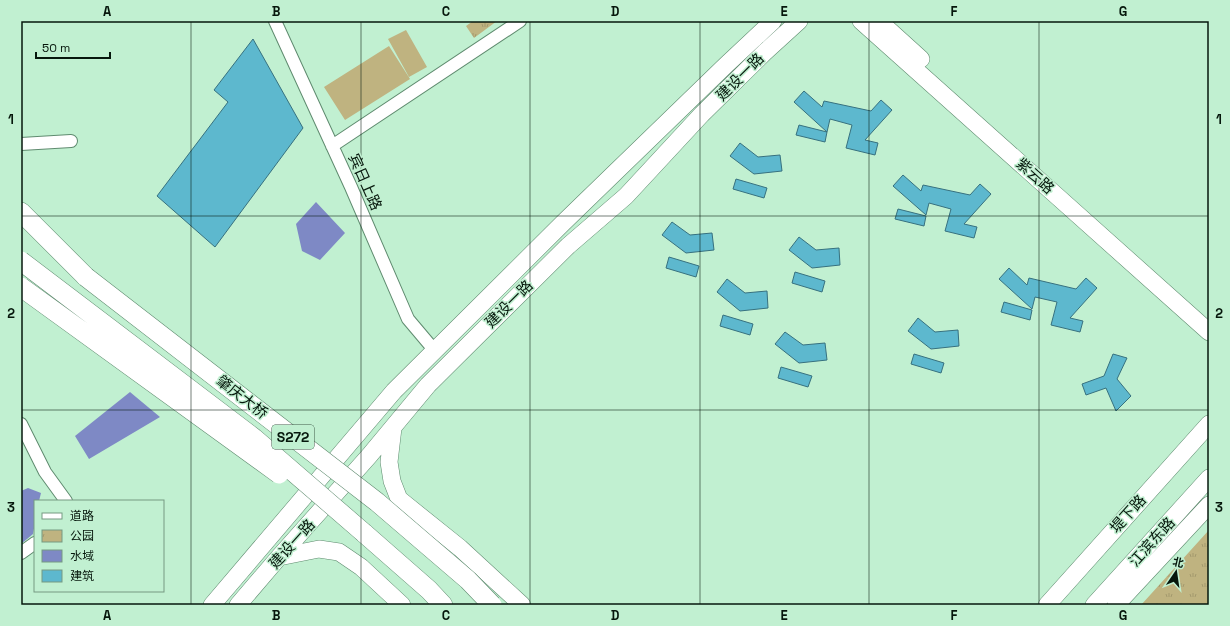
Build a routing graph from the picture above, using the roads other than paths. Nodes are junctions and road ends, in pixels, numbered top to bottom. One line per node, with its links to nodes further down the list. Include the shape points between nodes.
1 (275, 21): 9 (street, 宾日上路)
2 (520, 21): 9 (street)
3 (773, 21): 17 (main road, 建设一路, via 569,216)
4 (799, 21): 20 (main road, 建设一路, via 702,114 626,196 568,246 428,385)
5 (861, 21): 16 (main road, 紫云路)
6 (879, 21): 15 (main road, 紫云路)
7 (71, 141): 8 (street)
8 (21, 144)
9 (332, 146): 17 (street, 宾日上路, via 408,319)
10 (21, 212): 13 (main road)
11 (21, 228): 13 (main road, 肇庆大桥 / S272)
12 (21, 261): 25 (main road, 肇庆大桥 / S272, bridge, via 254,438)
13 (86, 277): 33 (main road, 肇庆大桥 / S272, bridge, via 377,502 468,580)
14 (21, 287): 25 (main road, bridge, via 243,449)
15 (1209, 319)
16 (1209, 332)
17 (435, 351): 29 (main road, 建设一路, via 394,391)
18 (21, 424): 23 (street, via 44,472)
19 (1209, 424): 35 (main road, 堤下路)
20 (393, 428): 28 (main road, 建设一路); 34 (main road, via 390,462 392,481 399,499 460,548)
21 (1209, 440): 36 (main road, 堤下路)
22 (1209, 478): 37 (main road, 江滨东路)
23 (65, 500)
24 (1209, 504): 38 (main road, 江滨东路)
25 (364, 533): 32 (main road, 肇庆大桥 / S272)
26 (34, 544): 27 (street)
27 (21, 553)
28 (279, 557): 30 (main road, 建设一路); 31 (main road, via 319,549 339,552 361,567)
29 (212, 605)
30 (238, 605)
31 (402, 605)
32 (443, 605)
33 (492, 605)
34 (522, 605)
35 (1047, 605)
36 (1061, 605)
37 (1094, 605)
38 (1116, 605)

